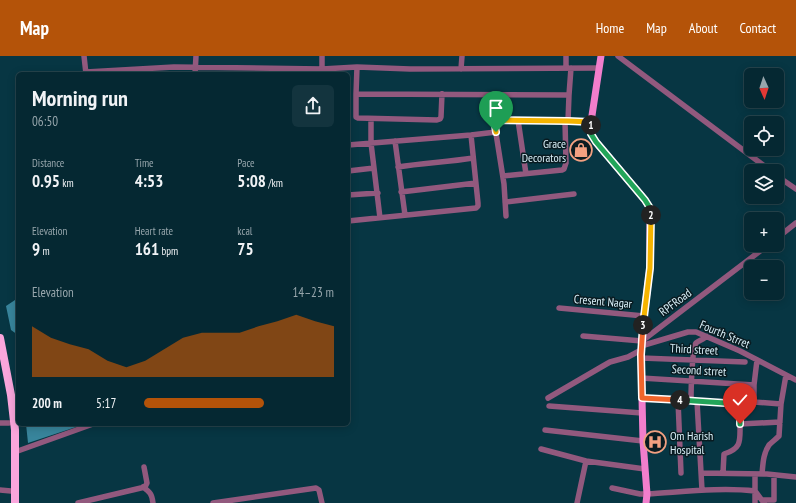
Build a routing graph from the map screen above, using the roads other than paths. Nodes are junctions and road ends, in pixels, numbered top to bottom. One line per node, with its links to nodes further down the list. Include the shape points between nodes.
1 (84, 56): 15 (street)
2 (196, 56): 8 (street)
3 (322, 56): 14 (street)
4 (462, 56): 12 (street)
5 (566, 56): 10 (street)
6 (601, 56): 11 (main road)
7 (618, 56): 33 (street)
8 (195, 67): 13 (street); 16 (street); 17 (street)
9 (357, 67): 12 (street); 14 (street); 18 (street)
10 (569, 68): 11 (street); 12 (street); 21 (street)
11 (598, 68): 26 (main road)
12 (461, 69)
13 (290, 71): 14 (street)
14 (322, 71)
15 (86, 72)
16 (101, 72)
17 (195, 72)
18 (356, 94): 19 (street); 22 (street, via 356,117)
19 (442, 94): 20 (street); 22 (street, via 439,120)
20 (494, 94): 21 (street); 23 (street)
21 (569, 95): 25 (street)
22 (371, 119): 30 (street)
23 (494, 120): 24 (street); 27 (street)
24 (518, 120): 25 (street); 37 (street)
25 (566, 121): 26 (street); 37 (street, via 564,169)
26 (591, 122): 55 (main road, via 591,134 596,142 650,208 650,268)
27 (496, 132): 28 (street); 38 (street)
28 (471, 135): 29 (street); 32 (street)
29 (395, 141): 30 (street); 34 (street)
30 (371, 143): 31 (street); 35 (street)
31 (350, 145)
32 (474, 158): 34 (street); 40 (street)
33 (762, 164)
34 (398, 167): 42 (street)
35 (374, 168): 36 (street); 43 (street)
36 (350, 171)
37 (526, 174): 38 (street)
38 (503, 176): 46 (street)
39 (784, 181): 41 (street)
40 (476, 183): 42 (street); 47 (street, via 476,208)
41 (796, 189)
42 (401, 192): 47 (street)
43 (378, 193): 45 (street); 49 (street)
44 (574, 194): 46 (street)
45 (350, 195)
46 (505, 202): 48 (street)
47 (405, 215): 49 (street)
48 (506, 216)
49 (380, 218): 50 (street)
50 (350, 221)
51 (796, 223): 52 (street)
52 (784, 232)
53 (759, 252): 59 (street, RPFRoad)
54 (559, 308): 55 (street, Cresent Nagar)
55 (644, 316): 59 (main road)
56 (583, 336): 59 (street)
57 (706, 336): 59 (street, Fourth Strret, via 688,332); 62 (street, via 696,343); 63 (street, Fourth Strret)
58 (0, 338): 60 (highway)
59 (641, 345): 61 (main road); 71 (street, via 628,357 602,366)
60 (1, 348): 87 (highway, via 11,395 15,430)
61 (641, 358): 62 (street, Third street); 67 (main road)
62 (693, 360): 64 (street, Third street); 69 (street)
63 (757, 360): 66 (street, Fourth Strret); 70 (street)
64 (745, 362)
65 (0, 365): 82 (highway, via 6,396)
66 (786, 375): 68 (street, Fourth Strret); 78 (street)
67 (642, 378): 69 (street, Second strret); 72 (main road)
68 (796, 380)
69 (692, 381): 70 (street, Second strret); 74 (street)
70 (754, 385): 77 (street)
71 (548, 398)
72 (642, 398): 73 (street); 80 (main road)
73 (678, 400): 74 (street); 92 (street)
74 (691, 401): 75 (street)
75 (698, 401): 76 (street); 93 (street)
76 (740, 402): 77 (street); 83 (street)
77 (754, 402): 78 (street)
78 (781, 404): 81 (street)
79 (549, 406): 80 (street)
80 (642, 413): 86 (main road)
81 (780, 422): 83 (street); 96 (street, via 779,436 770,444 765,454)
82 (4, 423): 87 (highway)
83 (740, 424): 94 (street, via 738,445 734,450 724,454)
84 (87, 426): 87 (street)
85 (545, 430): 86 (street)
86 (643, 441): 91 (main road)
87 (13, 449): 103 (highway)
88 (541, 449): 89 (street)
89 (586, 461): 91 (street); 113 (street)
90 (144, 467): 99 (street, via 147,483)
91 (645, 469): 105 (main road)
92 (681, 473)
93 (701, 473): 94 (street); 102 (street)
94 (723, 473): 95 (street)
95 (755, 474): 96 (street); 104 (street)
96 (762, 474): 97 (street)
97 (774, 475): 98 (street); 106 (street, via 774,500)
98 (796, 477)
99 (143, 487): 109 (street); 110 (street, via 151,495)
100 (612, 488): 105 (street)
101 (0, 490): 103 (street)
102 (702, 490): 104 (street); 105 (street)
103 (13, 491): 107 (highway); 108 (highway)
104 (755, 491): 106 (street); 115 (street)
105 (647, 494): 114 (main road)
106 (763, 501)
107 (10, 503)
108 (15, 503)
109 (78, 503)
110 (153, 503)
111 (213, 503): 112 (street, via 316,488 319,490)
112 (322, 503)
113 (577, 503)
114 (646, 503)
115 (755, 503)

